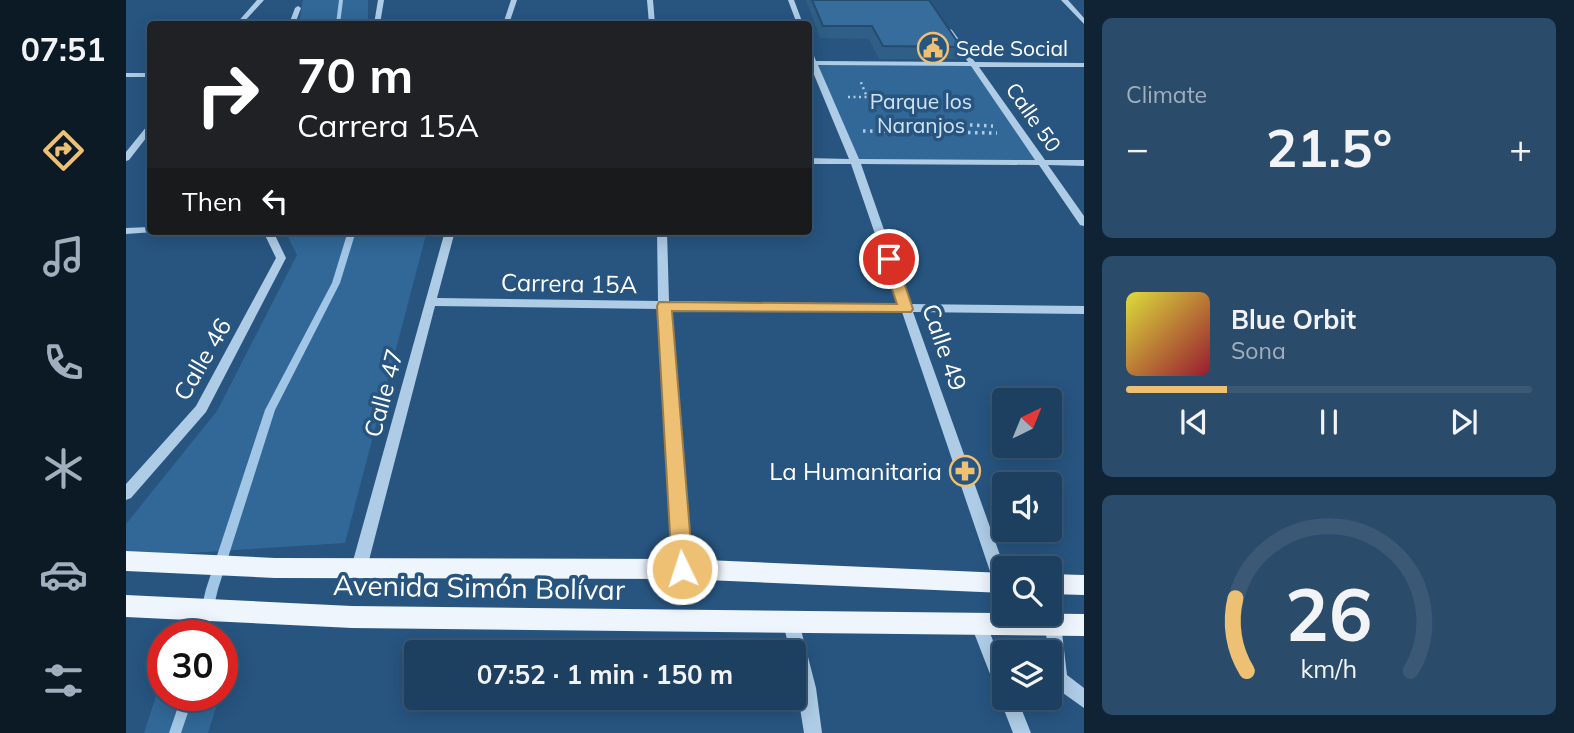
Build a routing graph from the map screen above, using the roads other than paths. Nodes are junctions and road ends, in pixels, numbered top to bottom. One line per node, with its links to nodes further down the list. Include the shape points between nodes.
1 (261, 0): 8 (street)
2 (381, 0): 10 (street)
3 (514, 0): 11 (street)
4 (650, 0): 12 (street)
5 (791, 0): 13 (street)
6 (1064, 0): 14 (street)
7 (298, 8): 9 (street)
8 (242, 21)
9 (293, 21)
10 (378, 21)
11 (507, 21)
12 (652, 21)
13 (799, 21)
14 (1084, 22)
15 (946, 25): 18 (street, Calle 50)
16 (812, 63): 18 (street)
17 (812, 65): 25 (street, Calle 49)
18 (974, 65): 19 (street); 26 (street, Calle 50)
19 (1084, 65)
20 (126, 75): 21 (street)
21 (147, 75)
22 (147, 132): 23 (street)
23 (126, 158)
24 (812, 160): 25 (street)
25 (855, 161): 26 (street); 36 (street, Calle 49)
26 (1042, 163): 27 (street); 28 (street, Calle 50)
27 (1084, 163)
28 (1084, 223)
29 (147, 230): 30 (street)
30 (126, 231)
31 (270, 235): 38 (street, Calle 46, via 281,258 201,409)
32 (449, 235): 34 (street, Calle 47)
33 (662, 235): 35 (street)
34 (432, 302): 35 (street, Carrera 15A); 41 (street, Calle 47)
35 (664, 306): 36 (street, Carrera 15A); 42 (street)
36 (906, 309): 37 (street, Carrera 15A); 39 (street, Calle 49)
37 (1084, 310)
38 (126, 494)
39 (993, 556)
40 (126, 561): 41 (main road, Avenida Simón Bolívar)
41 (359, 568): 42 (main road, Avenida Simón Bolívar)
42 (682, 569): 43 (main road, Avenida Simón Bolívar)
43 (992, 583)
44 (1062, 584): 45 (main road)
45 (1084, 585)
46 (135, 606): 47 (main road, Avenida Simón Bolívar, via 352,617)
47 (791, 622): 49 (main road, Avenida Simón Bolívar); 56 (street)
48 (1062, 624): 51 (main road, Avenida Simón Bolívar)
49 (979, 625): 50 (main road, Avenida Simón Bolívar); 53 (street)
50 (992, 625)
51 (1084, 625)
52 (1053, 626): 54 (street, via 1059,680)
53 (992, 658)
54 (1084, 699)
55 (1013, 710): 57 (street)
56 (813, 733)
57 (1022, 733)

